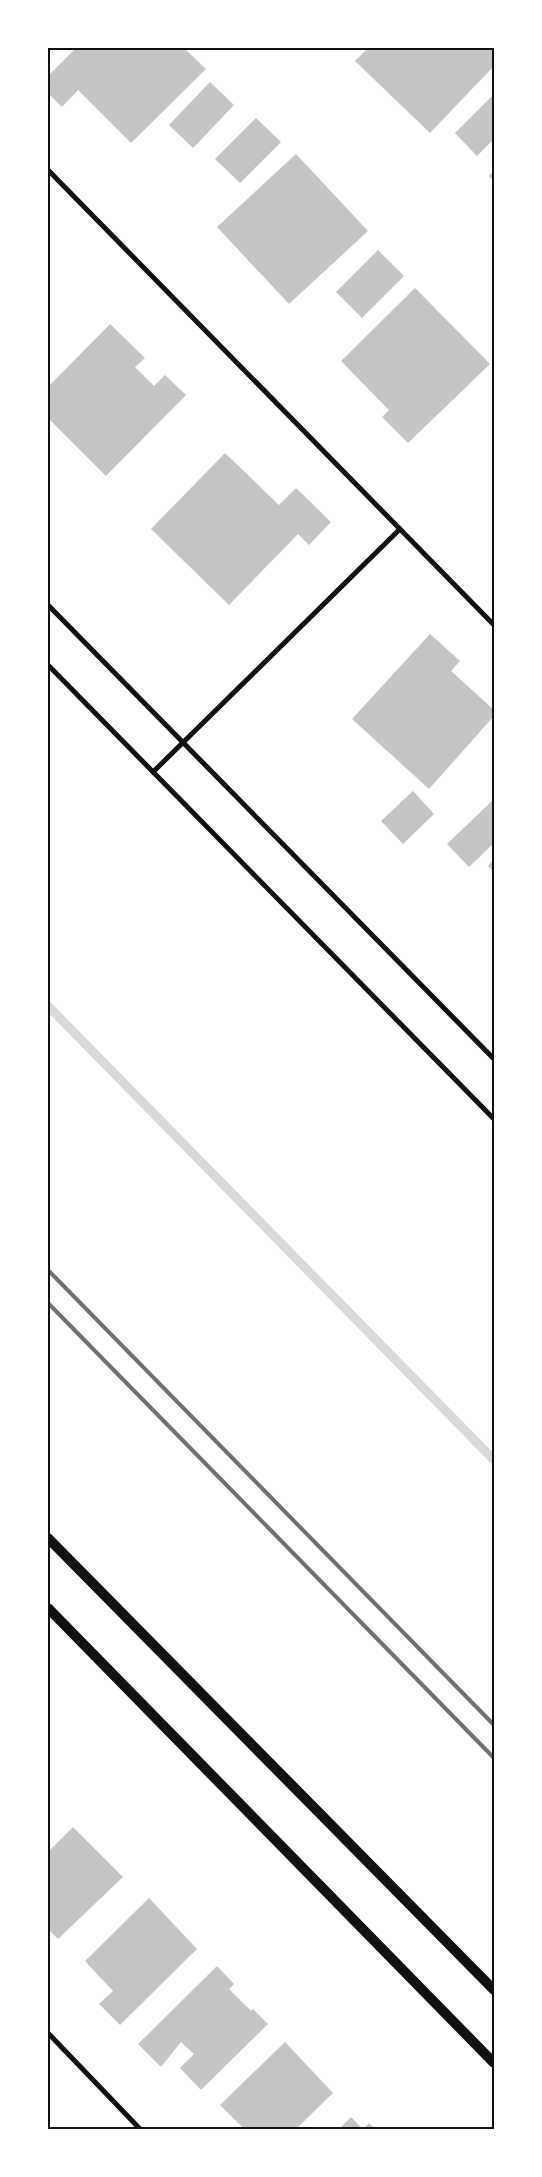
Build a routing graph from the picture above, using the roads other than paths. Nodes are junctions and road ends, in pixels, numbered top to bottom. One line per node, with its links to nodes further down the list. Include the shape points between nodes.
1 (48, 170): 2 (street)
2 (400, 530): 4 (street); 6 (street)
3 (48, 605): 6 (street)
4 (494, 625)
5 (48, 665): 7 (street)
6 (183, 743): 7 (street); 8 (street)
7 (153, 772): 9 (street)
8 (494, 1059)
9 (494, 1119)
10 (48, 1538): 12 (main road)
11 (48, 1608): 14 (main road)
12 (494, 1990)
13 (48, 2033): 15 (street)
14 (494, 2063)
15 (141, 2130)

